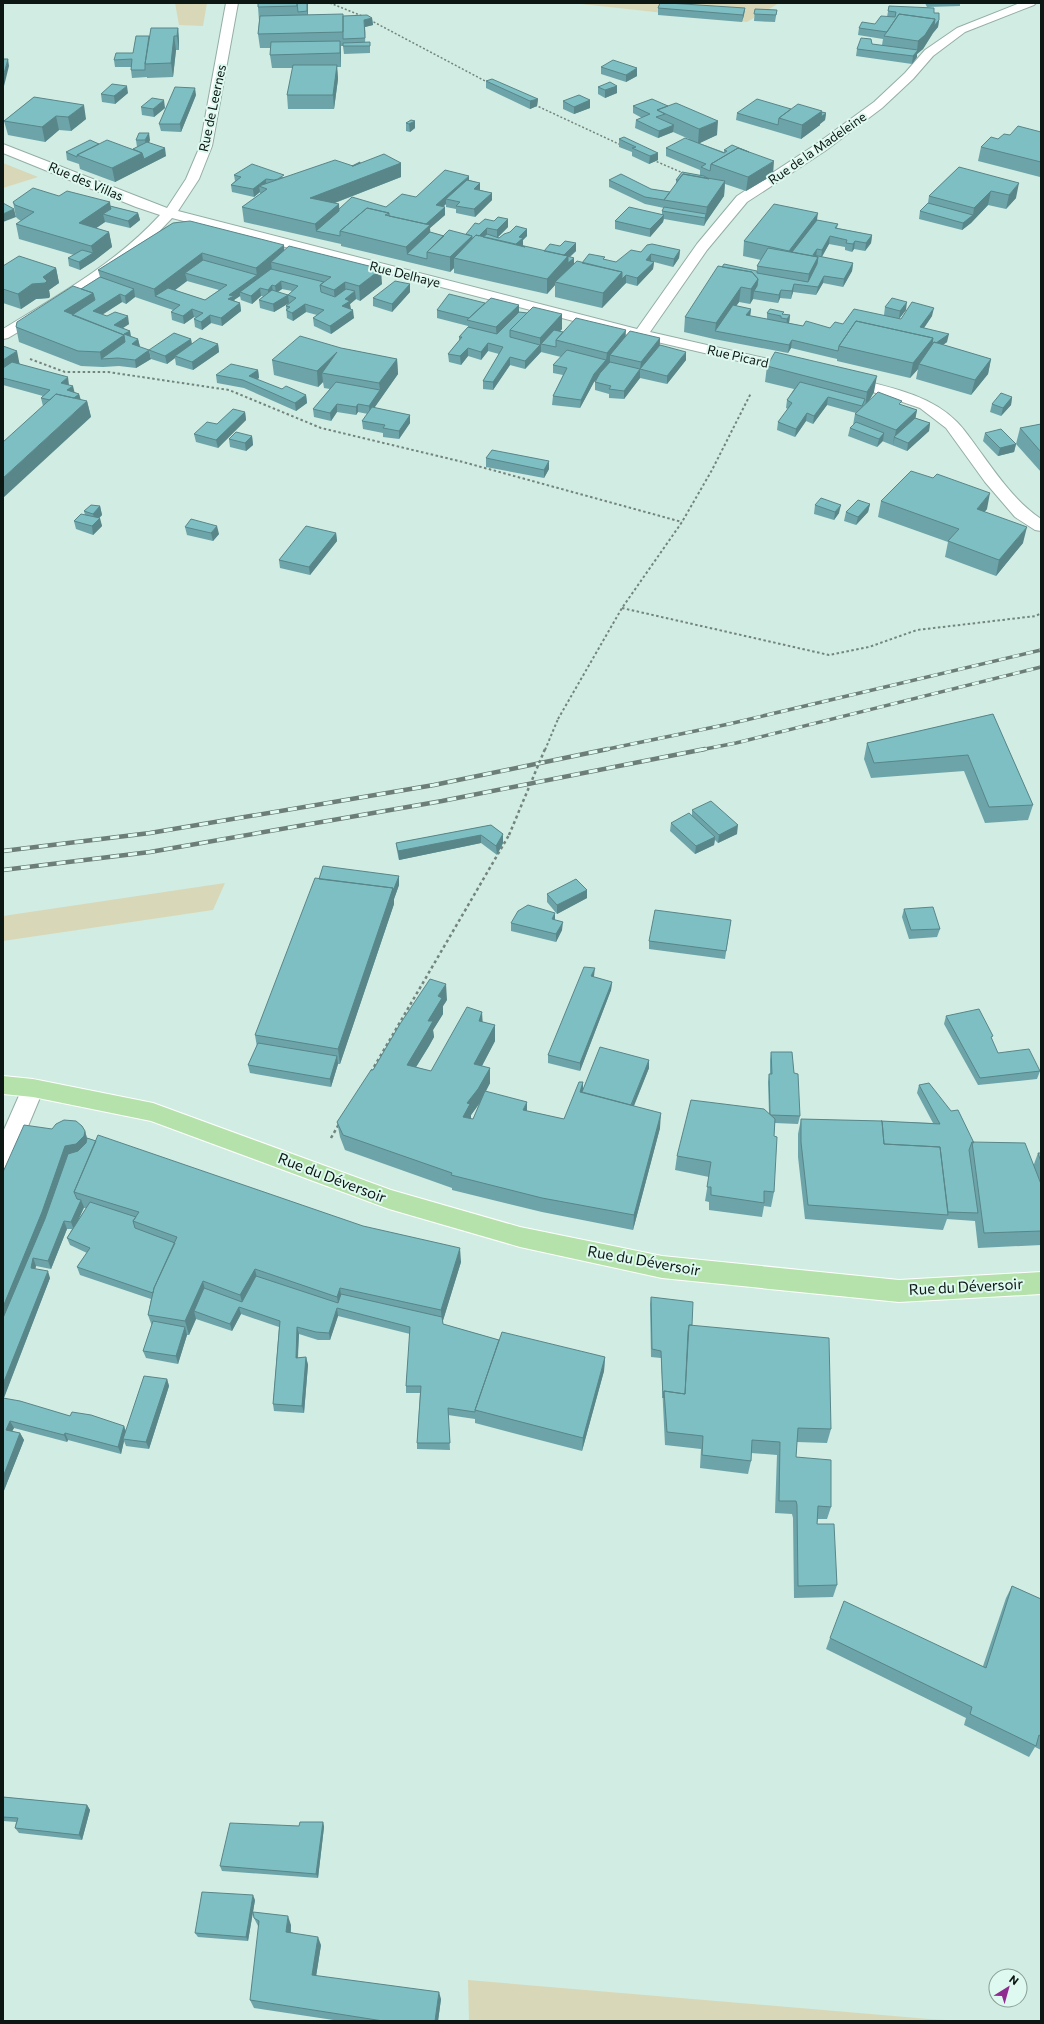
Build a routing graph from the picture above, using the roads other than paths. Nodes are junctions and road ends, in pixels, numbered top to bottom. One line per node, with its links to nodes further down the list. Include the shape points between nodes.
1 (232, 3): 4 (street, Rue de Leernes, via 206,146 191,182)
2 (1030, 3): 5 (street, Rue de la Madeleine, via 961,30 929,53 878,105 820,148 742,198 702,247)
3 (3, 148): 4 (street, Rue des Villas, via 141,204)
4 (170, 213): 5 (street, Rue Delhaye); 6 (street, Rue de Leernes, via 106,271)
5 (641, 334): 7 (street, Rue Picard)
6 (3, 335)
7 (812, 373)
8 (827, 377): 9 (street, via 881,390 926,405 952,425 991,479 1021,513)
9 (1041, 526)
10 (3, 1085): 11 (main road, Rue du Déversoir)
11 (33, 1088): 12 (street); 13 (main road, Rue du Déversoir, via 153,1112 389,1199 520,1237 662,1266 898,1291)
12 (3, 1160)
13 (1041, 1283)

